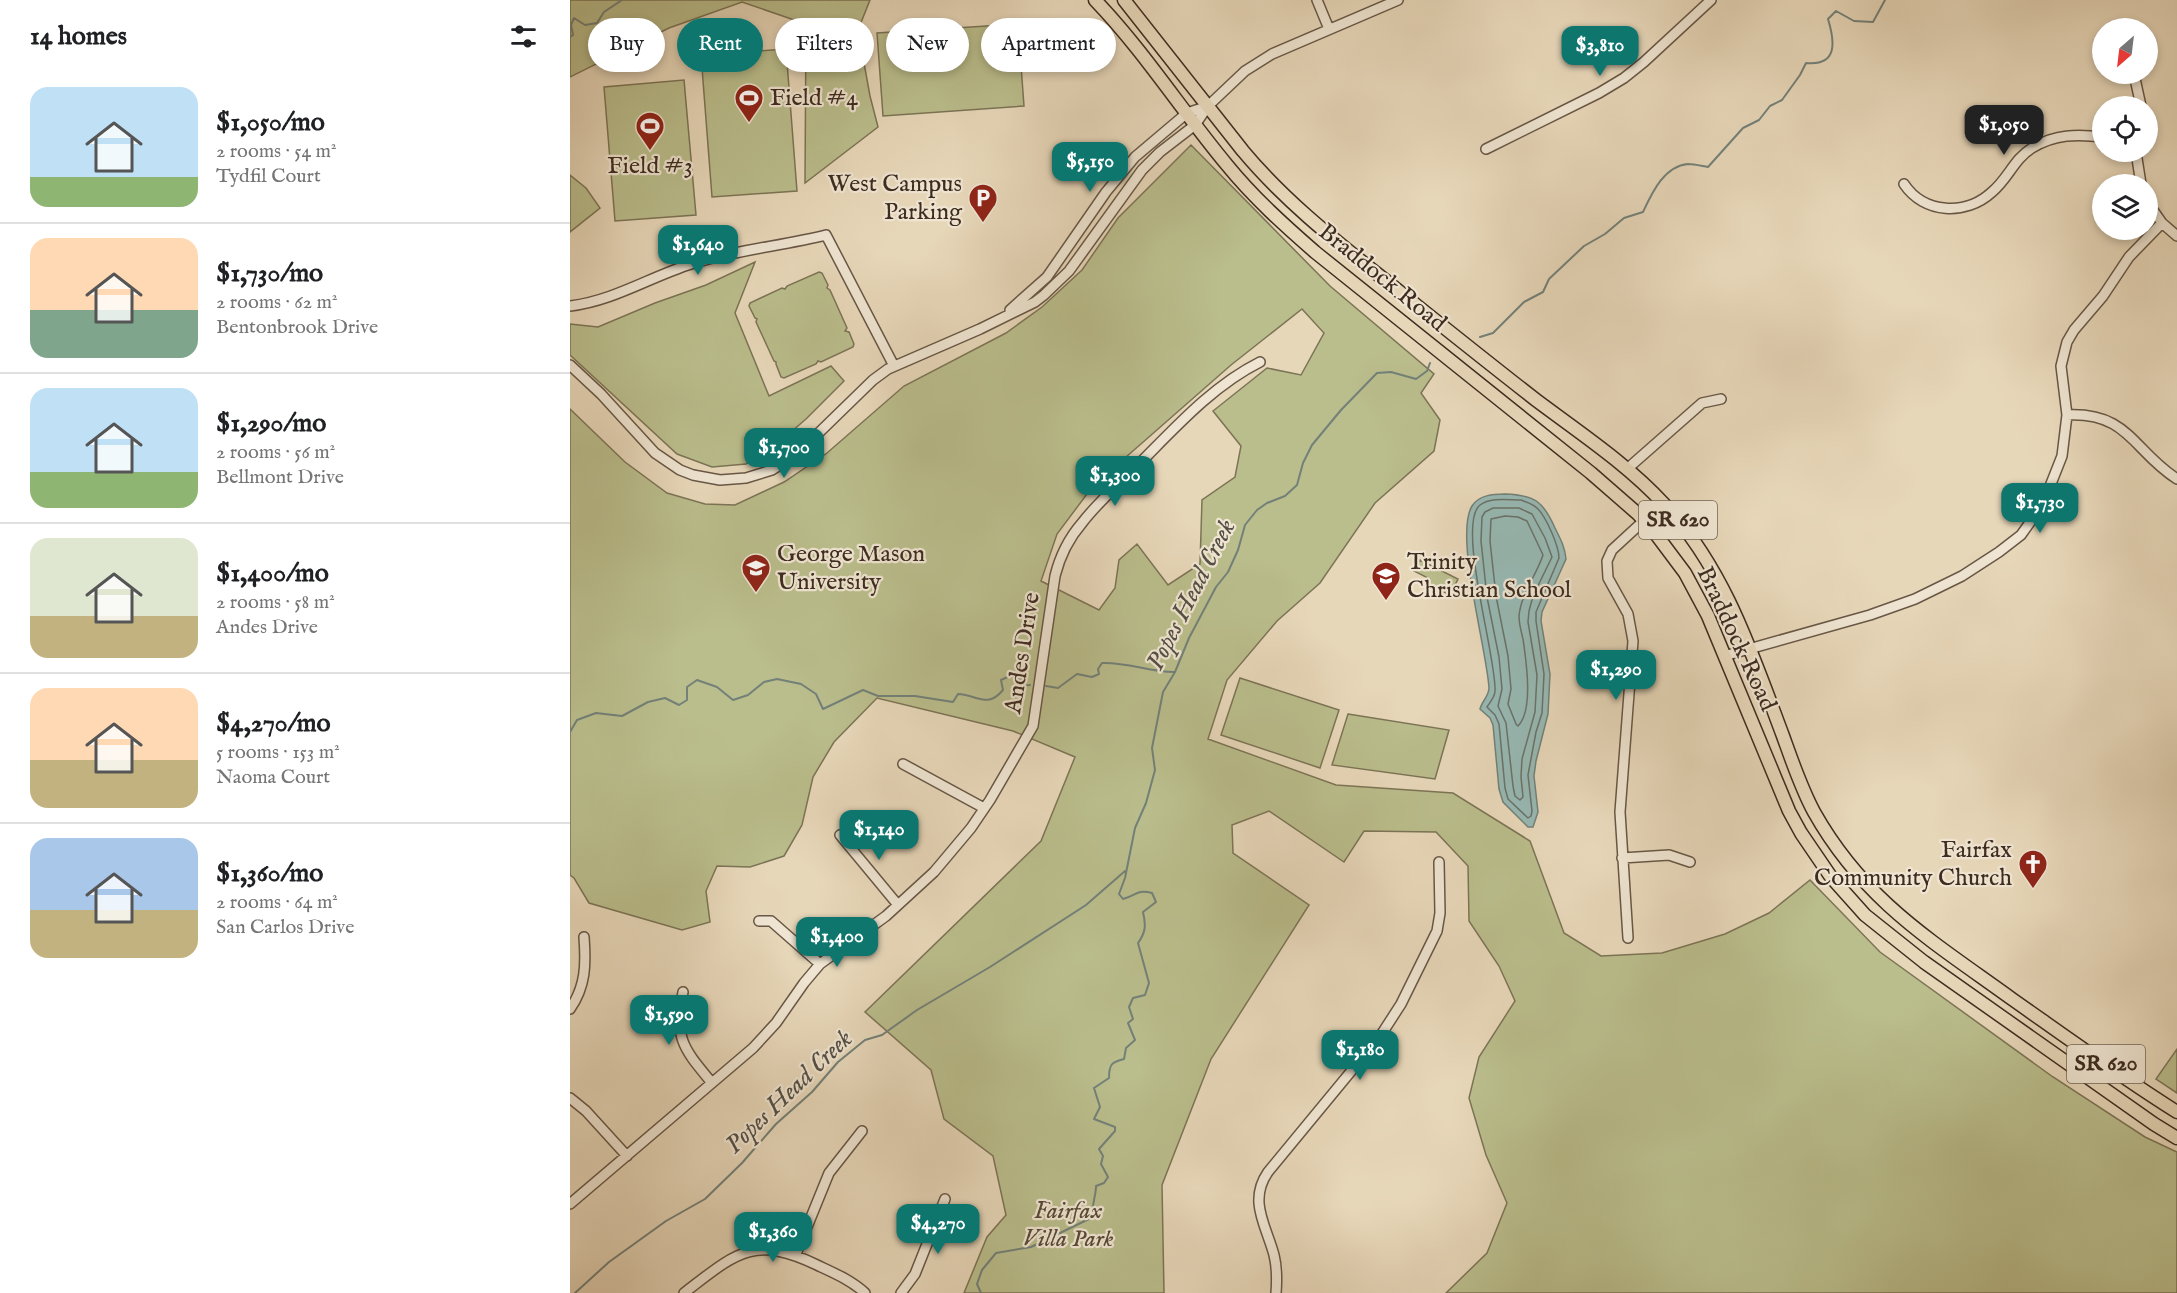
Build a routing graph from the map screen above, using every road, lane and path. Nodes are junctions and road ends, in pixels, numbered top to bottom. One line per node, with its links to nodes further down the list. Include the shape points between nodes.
1 (1095, 0): 8 (main road, Braddock Road / SR 620)
2 (1124, 0): 7 (main road, Braddock Road / SR 620)
3 (1317, 0): 6 (street)
4 (1398, 0): 6 (street)
5 (1711, 0): 11 (street, via 1624,78)
6 (1329, 29): 7 (street, via 1257,62)
7 (1208, 106): 8 (street); 9 (street); 23 (main road, Braddock Road / SR 620, via 1259,170 1304,215)
8 (1187, 113): 9 (main road, Braddock Road / SR 620); 17 (street, via 1135,157 1047,277)
9 (1195, 125): 17 (street, via 1142,170 1057,283 1035,302); 26 (main road, Braddock Road / SR 620, via 1253,195 1294,234 1574,459)
10 (2092, 136): 12 (street, via 2074,134 2046,140 2022,156 1993,192 1965,207 1933,207 1914,198)
11 (1486, 149)
12 (1904, 184)
13 (2158, 217): 14 (street)
14 (2162, 223): 15 (street); 22 (street, via 2129,257 2067,342 2060,375)
15 (2177, 236)
16 (570, 306): 20 (street, via 614,295 694,263 826,235)
17 (999, 319): 20 (street)
18 (1260, 362): 30 (street, Andes Drive, via 1217,391 1093,510 1072,537 1055,576 1033,726)
19 (570, 365): 20 (street, via 655,453 680,470 720,480 759,475 784,464 873,380)
20 (894, 366)
21 (1720, 399): 23 (street, via 1702,403)
22 (2067, 415): 24 (street, via 2091,415 2112,422 2130,435 2155,464); 27 (street, via 2062,456 2043,504 2029,526 2005,547 1962,576 1915,599)
23 (1627, 470): 25 (main road, Braddock Road / SR 620)
24 (2177, 479)
25 (1663, 503): 26 (street); 27 (main road, Braddock Road / SR 620, via 1688,531 1712,568)
26 (1643, 520): 28 (main road, Braddock Road / SR 620, via 1685,573); 32 (street, via 1612,550 1606,568 1628,614 1633,641 1620,812)
27 (1750, 649): 28 (street); 44 (main road, Braddock Road / SR 620, via 1811,805 1859,878 1919,932)
28 (1724, 656): 46 (main road, Braddock Road / SR 620, via 1789,811 1815,856 1846,896 1916,957)
29 (903, 764): 30 (street)
30 (984, 808): 35 (street, Andes Drive, via 934,872)
31 (840, 835): 35 (street)
32 (1622, 858): 33 (street, via 1669,855); 38 (street)
33 (1690, 861)
34 (1439, 862): 54 (street, via 1437,932 1401,1005 1260,1187 1258,1206 1276,1262)
35 (898, 905): 39 (street, Andes Drive)
36 (759, 921): 39 (street, via 771,921)
37 (584, 937): 41 (street, via 586,971)
38 (1628, 938)
39 (820, 964): 42 (street, Andes Drive, via 767,1034)
40 (683, 992): 42 (street, via 681,1037 689,1055)
41 (570, 1009)
42 (712, 1083): 47 (street, Andes Drive)
43 (570, 1098): 47 (street)
44 (2177, 1112)
45 (862, 1131): 50 (street, via 829,1173)
46 (2177, 1138)
47 (627, 1156): 49 (street, Andes Drive)
48 (945, 1199): 53 (street, via 915,1274)
49 (570, 1204)
50 (796, 1254): 51 (street, via 775,1249 742,1254 721,1264); 52 (street, via 844,1277)
51 (684, 1293)
52 (865, 1293)
53 (902, 1293)
54 (1276, 1293)

